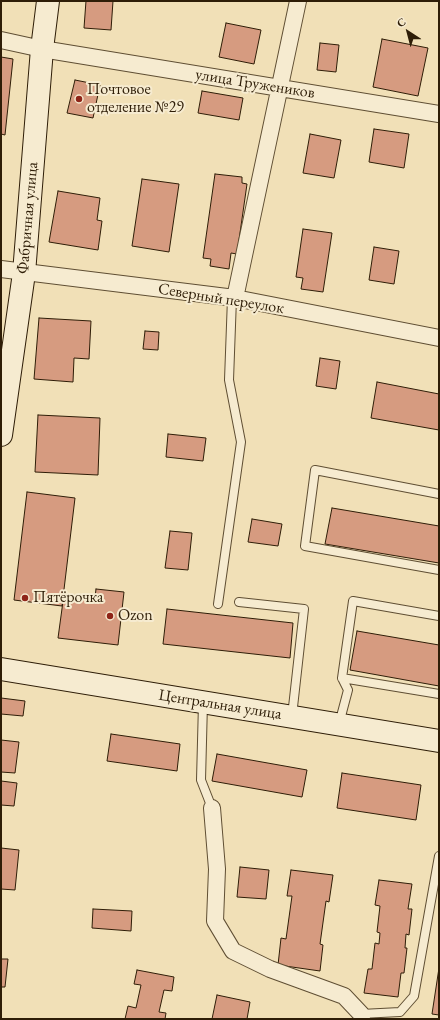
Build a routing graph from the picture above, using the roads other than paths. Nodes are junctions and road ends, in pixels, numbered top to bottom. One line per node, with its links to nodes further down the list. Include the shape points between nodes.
1 (48, 1): 4 (street, Фабричная улица)
2 (298, 1): 5 (street)
3 (1, 40): 4 (street, улица Тружеников)
4 (42, 49): 5 (street, улица Тружеников); 8 (street, Фабричная улица)
5 (280, 88): 6 (street, улица Тружеников); 9 (street)
6 (439, 114)
7 (1, 270): 8 (street, Северный переулок)
8 (24, 273): 9 (street, Северный переулок); 11 (street, Фабричная улица)
9 (234, 298): 10 (street, Северный переулок); 15 (lane, via 229,380 241,442)
10 (439, 338)
11 (1, 434)
12 (439, 494): 13 (lane, via 314,470 305,546)
13 (439, 570)
14 (239, 602): 21 (lane, via 304,609)
15 (218, 604)
16 (439, 616): 18 (lane, via 353,601)
17 (1, 669): 20 (street, Центральная улица)
18 (342, 678): 19 (lane); 22 (lane, via 348,690)
19 (439, 694)
20 (203, 702): 21 (street, Центральная улица); 24 (lane, via 201,780)
21 (292, 717): 22 (street, Центральная улица)
22 (339, 724): 23 (street, Центральная улица)
23 (439, 741)
24 (212, 808): 26 (street, via 217,869 215,921 233,951 270,969 344,996)
25 (439, 856): 26 (lane, via 414,996 400,1012)
26 (362, 1016)

